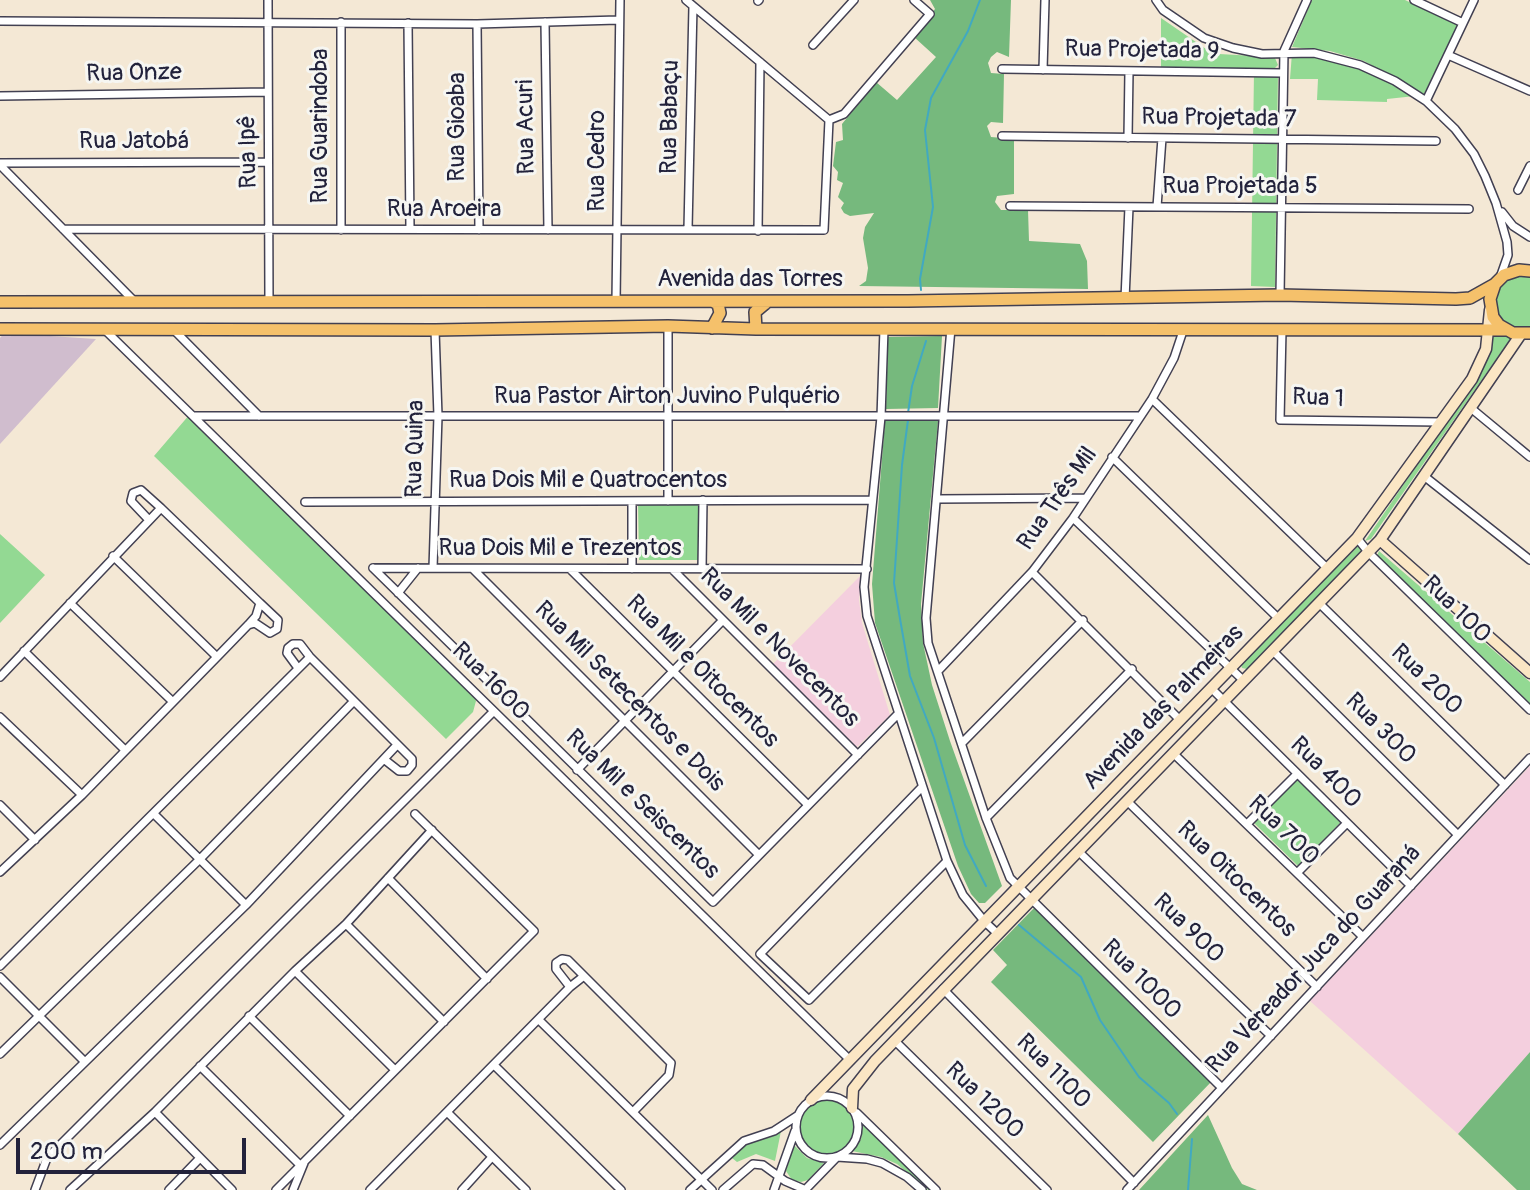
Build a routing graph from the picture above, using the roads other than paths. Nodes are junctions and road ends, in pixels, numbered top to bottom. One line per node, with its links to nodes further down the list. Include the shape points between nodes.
1 (268, 0): 14 (street, Rua Ipê)
2 (620, 0): 12 (street, Rua Cedro)
3 (686, 0): 11 (street)
4 (854, 0): 20 (street)
5 (914, 0): 32 (street, via 930,14 844,114)
6 (1045, 0): 25 (street)
7 (1156, 0): 21 (street, via 1204,38 1262,54)
8 (1414, 0): 18 (street)
9 (1474, 0): 18 (street)
10 (1303, 1): 21 (street)
11 (693, 6): 23 (street); 50 (street, Rua Babaçu)
12 (618, 20): 16 (street); 54 (street, Rua Cedro)
13 (0, 21): 14 (street)
14 (268, 22): 15 (street); 29 (street, Rua Ipê)
15 (341, 22): 17 (street); 51 (street, Rua Guarindoba)
16 (545, 22): 19 (street); 53 (street, Rua Acuri)
17 (408, 23): 19 (street); 49 (street)
18 (1463, 23): 22 (street)
19 (477, 24): 52 (street, Rua Gioaba)
20 (813, 45)
21 (1284, 51): 27 (street); 31 (street, via 1360,65)
22 (1448, 55): 28 (street); 31 (street)
23 (760, 62): 32 (street); 56 (street)
24 (1002, 69): 25 (street, Rua Projetada 9)
25 (1043, 70): 26 (street, Rua Projetada 9)
26 (1129, 71): 27 (street, Rua Projetada 9); 34 (street)
27 (1282, 73): 36 (street)
28 (1530, 91)
29 (268, 92): 30 (street, Rua Onze); 38 (street, Rua Ipê)
30 (0, 96)
31 (1426, 101): 42 (street, via 1474,154)
32 (829, 120): 56 (street, Rua Aroeira, via 824,230)
33 (1002, 136): 34 (street, Rua Projetada 7)
34 (1128, 138): 35 (street, Rua Projetada 7)
35 (1162, 138): 36 (street, Rua Projetada 7); 45 (street)
36 (1282, 140): 37 (street, Rua Projetada 7); 46 (street)
37 (1436, 141)
38 (268, 162): 39 (street, Rua Jatobá); 55 (street, Rua Ipê)
39 (0, 164): 48 (street)
40 (1530, 166): 41 (street)
41 (1518, 190)
42 (1496, 203): 57 (street, via 1513,226); 61 (street, via 1508,255)
43 (1010, 206): 44 (street, Rua Projetada 5)
44 (1129, 207): 45 (street, Rua Projetada 5); 63 (street)
45 (1157, 207): 46 (street, Rua Projetada 5)
46 (1280, 208): 47 (street, Rua Projetada 5); 62 (street)
47 (1469, 209)
48 (63, 229): 55 (street, Rua Aroeira); 68 (street)
49 (410, 229): 51 (street, Rua Aroeira); 52 (street, Rua Aroeira)
50 (688, 229): 54 (street, Rua Aroeira); 56 (street, Rua Aroeira)
51 (341, 230): 55 (street, Rua Aroeira)
52 (479, 230): 53 (street, Rua Aroeira)
53 (548, 230): 54 (street, Rua Aroeira)
54 (617, 230): 65 (street, Rua Cedro)
55 (270, 231): 69 (street, Rua Ipê)
56 (758, 231)
57 (1530, 237)
58 (1530, 263): 60 (street)
59 (1530, 271): 60 (main road)
60 (1512, 272): 61 (main road, Avenida das Torres)
61 (1497, 282): 62 (main road, Avenida das Torres, via 1470,298 1456,299); 70 (main road)
62 (1280, 295): 63 (main road, Avenida das Torres)
63 (1125, 299): 67 (main road, Avenida das Torres)
64 (0, 302): 68 (main road, Avenida das Torres)
65 (616, 302): 66 (main road, Avenida das Torres); 69 (main road, Avenida das Torres)
66 (714, 302): 67 (main road, Avenida das Torres); 72 (main road, via 720,313)
67 (768, 302): 76 (main road, via 755,312)
68 (135, 303): 69 (main road, Avenida das Torres)
69 (269, 303)
70 (1490, 308): 81 (main road); 83 (street, Avenida das Palmeiras)
71 (668, 326): 72 (main road, Avenida das Torres); 79 (main road, Avenida das Torres); 92 (street)
72 (712, 328): 76 (main road, Avenida das Torres)
73 (951, 328): 77 (main road, Avenida das Torres); 82 (main road, Avenida das Torres); 87 (street, Rua 1000)
74 (0, 329): 78 (main road, Avenida das Torres)
75 (172, 329): 78 (main road, Avenida das Torres); 79 (main road, Avenida das Torres); 89 (street)
76 (756, 329): 77 (main road, Avenida das Torres)
77 (884, 329): 93 (street)
78 (105, 330): 88 (street, Rua 1600)
79 (435, 330): 90 (street, Rua Quina)
80 (1282, 330): 82 (main road, Avenida das Torres); 83 (main road, Avenida das Torres); 94 (street, Rua 1, via 1280,420)
81 (1506, 330): 83 (main road, Avenida das Torres); 84 (main road, Avenida das Torres)
82 (1183, 331): 85 (street, Rua Três Mil)
83 (1489, 331): 94 (street, Avenida das Palmeiras, via 1472,379)
84 (1526, 335): 86 (street, Avenida das Palmeiras)
85 (1152, 399): 91 (street, Rua Três Mil); 123 (street)
86 (1472, 409): 96 (street); 97 (street, Avenida das Palmeiras)
87 (944, 415): 91 (street, Rua Pastor Airton Juvino Pulquério); 93 (street, Rua Pastor Airton Juvino Pulquério); 99 (street, Rua 1000)
88 (194, 416): 89 (street, Rua Pastor Airton Juvino Pulquério); 150 (street, Rua 1600)
89 (259, 416): 90 (street, Rua Pastor Airton Juvino Pulquério)
90 (438, 416): 92 (street, Rua Pastor Airton Juvino Pulquério); 102 (street, Rua Quina)
91 (1140, 416): 95 (street, Rua Três Mil)
92 (670, 417): 93 (street, Rua Pastor Airton Juvino Pulquério); 104 (street)
93 (881, 417): 101 (street)
94 (1440, 422): 109 (street, Avenida das Palmeiras)
95 (1112, 457): 98 (street, Rua Três Mil); 129 (street)
96 (1530, 457)
97 (1424, 476): 110 (street, Avenida das Palmeiras); 113 (street)
98 (1085, 498): 99 (street); 107 (street, Rua Três Mil)
99 (937, 499): 140 (street, Rua 1000, via 926,618)
100 (703, 500): 101 (street, Rua Dois Mil e Quatrocentos); 104 (street, Rua Dois Mil e Quatrocentos); 121 (street, Rua Dois Mil e Trezentos)
101 (872, 500): 122 (street)
102 (435, 501): 103 (street, Rua Dois Mil e Quatrocentos); 105 (street, Rua Dois Mil e Quatrocentos); 116 (street, Rua Quina)
103 (632, 501): 104 (street, Rua Dois Mil e Quatrocentos); 119 (street)
104 (668, 501)
105 (305, 502)
106 (161, 508): 108 (street); 108 (street, via 141,490 133,493 131,501); 127 (street)
107 (1073, 518): 124 (street, Rua Três Mil); 138 (street)
108 (149, 520): 112 (street)
109 (1357, 538): 111 (street, Rua 100); 123 (street, Avenida das Palmeiras)
110 (1380, 540): 111 (street, Avenida das Palmeiras); 142 (street)
111 (1369, 553): 128 (street, Avenida das Palmeiras); 149 (street, Rua 100)
112 (113, 556): 126 (street); 135 (street)
113 (1530, 560)
114 (373, 568): 115 (street, Rua Dois Mil e Trezentos); 125 (street, Rua Mil e Seiscentos)
115 (418, 568): 116 (street, Rua Dois Mil e Trezentos); 125 (street, Rua Dois Mil e Trezentos)
116 (433, 568): 117 (street, Rua Dois Mil e Trezentos)
117 (473, 569): 118 (street, Rua Dois Mil e Trezentos); 154 (street, Rua Mil Setecentos e Dois)
118 (569, 569): 119 (street, Rua Dois Mil e Trezentos); 141 (street, Rua Mil e Oitocentos)
119 (632, 569): 120 (street, Rua Dois Mil e Trezentos)
120 (672, 569): 121 (street, Rua Dois Mil e Trezentos); 130 (street, Rua Mil e Novecentos)
121 (702, 569): 122 (street, Rua Dois Mil e Trezentos)
122 (867, 569): 151 (street, via 867,616)
123 (1328, 569): 129 (street, Avenida das Palmeiras)
124 (1032, 572): 131 (street); 140 (street, Rua Três Mil)
125 (398, 593): 162 (street, Rua Mil e Seiscentos)
126 (70, 603): 133 (street); 146 (street)
127 (260, 603): 132 (street); 132 (street, via 278,620 277,629 270,633 255,623)
128 (1320, 604): 134 (street, Avenida das Palmeiras); 164 (street, Rua 200)
129 (1278, 618): 138 (street, Avenida das Palmeiras)
130 (723, 620): 141 (street); 159 (street, Rua Mil e Novecentos)
131 (1083, 620): 139 (street); 155 (street)
132 (248, 625): 135 (street)
133 (24, 651): 143 (street); 157 (street)
134 (1274, 652): 144 (street, Avenida das Palmeiras); 176 (street, Rua 300)
135 (217, 657): 146 (street)
136 (310, 657): 137 (street); 137 (street, via 300,644 288,648 289,659); 147 (street)
137 (298, 668): 170 (street)
138 (1231, 668): 144 (street); 145 (street, Avenida das Palmeiras)
139 (1132, 669): 153 (street); 172 (street)
140 (938, 671): 155 (street, Rua 1000)
141 (673, 672): 154 (street); 168 (street, Rua Mil e Oitocentos)
142 (1530, 673)
143 (0, 677)
144 (1244, 681): 148 (street, Avenida das Palmeiras)
145 (1211, 688): 148 (street, Rua 400); 153 (street, Avenida das Palmeiras)
146 (172, 701): 157 (street)
147 (354, 701): 156 (street); 180 (street)
148 (1225, 701): 158 (street, Avenida das Palmeiras); 163 (street, Rua 400)
149 (1530, 710)
150 (493, 712): 210 (street, Rua 1600); 232 (street, via 47,1158)
151 (897, 715): 159 (street); 165 (street)
152 (0, 717): 166 (street)
153 (1180, 720): 186 (street, Avenida das Palmeiras)
154 (624, 722): 162 (street); 179 (street, Rua Mil Setecentos e Dois)
155 (962, 743): 172 (street, Rua 1000)
156 (397, 745): 161 (street); 161 (street, via 412,765 399,771)
157 (125, 750): 166 (street)
158 (1174, 754): 167 (street, Avenida das Palmeiras); 174 (street, Rua 700)
159 (858, 755): 168 (street)
160 (1530, 758): 164 (street, Rua Vereador Juca do Guaraná)
161 (385, 760): 188 (street)
162 (577, 770): 179 (street, Rua Mil e Seiscentos, via 713,902)
163 (1297, 774): 173 (street, Rua 400); 174 (street)
164 (1505, 785): 176 (street, Rua Vereador Juca do Guaraná)
165 (922, 787): 181 (street); 181 (street, via 760,954 809,1000)
166 (82, 795): 177 (street)
167 (1127, 801): 178 (street, Avenida das Palmeiras); 199 (street, Rua Oitocentos)
168 (807, 804): 179 (street)
169 (0, 805): 177 (street)
170 (154, 814): 180 (street); 193 (street)
171 (415, 814): 175 (street)
172 (986, 818): 186 (street, Rua 1000, via 1006,871)
173 (1347, 823): 183 (street); 185 (street, Rua 400)
174 (1247, 824): 183 (street, Rua 700)
175 (432, 830): 184 (street); 197 (street, via 534,931)
176 (1458, 835): 185 (street, Rua Vereador Juca do Guaraná)
177 (35, 840): 182 (street)
178 (1078, 851): 187 (street, Avenida das Palmeiras); 207 (street, Rua 900)
179 (758, 854)
180 (200, 859): 188 (street); 201 (street)
181 (947, 861): 189 (street, via 963,895)
182 (0, 872)
183 (1297, 873): 192 (street, Rua 700)
184 (388, 878): 190 (street); 197 (street)
185 (1411, 886): 192 (street, Rua Vereador Juca do Guaraná)
186 (1019, 887): 187 (street, Rua 1000); 189 (street, Avenida das Palmeiras)
187 (1031, 899): 191 (street, Avenida das Palmeiras); 215 (street, Rua 1000)
188 (246, 905): 211 (street)
189 (985, 922): 191 (street); 203 (street, Avenida das Palmeiras)
190 (346, 924): 194 (street); 205 (street)
191 (998, 934): 200 (street, Avenida das Palmeiras)
192 (1363, 937): 199 (street, Rua Vereador Juca do Guaraná)
193 (0, 966)
194 (295, 971): 202 (street); 214 (street)
195 (584, 976): 198 (street); 198 (street, via 568,960 556,963); 220 (street, via 671,1063 669,1075)
196 (0, 977): 201 (street)
197 (487, 979): 205 (street)
198 (570, 987): 204 (street)
199 (1317, 987): 207 (street, Rua Vereador Juca do Guaraná)
200 (943, 989): 206 (street, Avenida das Palmeiras); 231 (street, Rua 1100)
201 (39, 1016): 209 (street); 211 (street)
202 (249, 1016): 212 (street); 222 (street)
203 (892, 1016): 206 (street); 210 (street, Avenida das Palmeiras)
204 (539, 1020): 213 (street); 220 (street)
205 (444, 1022): 214 (street)
206 (904, 1029): 208 (street, Avenida das Palmeiras)
207 (1271, 1036): 215 (street, Rua Vereador Juca do Guaraná)
208 (894, 1040): 217 (street, Avenida das Palmeiras, via 858,1080 851,1093); 249 (street, Rua 1200)
209 (0, 1054)
210 (850, 1060): 216 (street, Avenida das Palmeiras)
211 (84, 1061): 224 (street)
212 (200, 1066): 218 (street); 228 (street)
213 (495, 1066): 219 (street); 241 (street)
214 (395, 1070): 222 (street)
215 (1222, 1088): 231 (street, Rua Vereador Juca do Guaraná)
216 (811, 1100): 217 (street, via 837,1097); 221 (street)
217 (853, 1109): 226 (street, via 857,1138); 248 (street)
218 (155, 1112): 227 (street); 233 (street)
219 (447, 1112): 225 (street); 238 (street)
220 (633, 1112): 230 (street)
221 (798, 1114): 223 (street); 230 (street, via 774,1131 744,1141)
222 (350, 1116): 228 (street)
223 (795, 1128): 226 (street, via 811,1154); 229 (street)
224 (0, 1145)
225 (492, 1157): 239 (street); 240 (street)
226 (837, 1157): 246 (street); 247 (street, via 882,1163)
227 (200, 1158): 234 (street); 235 (street)
228 (302, 1164): 236 (street); 237 (street)
229 (779, 1175): 244 (street, via 753,1164); 245 (street); 246 (street)
230 (700, 1180): 242 (street); 243 (street)
231 (1134, 1183): 250 (street, Rua Vereador Juca do Guaraná)
232 (35, 1190)
233 (70, 1190)
234 (169, 1190)
235 (232, 1190)
236 (276, 1190)
237 (293, 1190)
238 (370, 1190)
239 (462, 1190)
240 (526, 1190)
241 (621, 1190)
242 (690, 1190)
243 (712, 1190)
244 (723, 1190)
245 (774, 1190)
246 (806, 1190)
247 (922, 1190)
248 (936, 1190)
249 (1047, 1190)
250 (1127, 1190)

